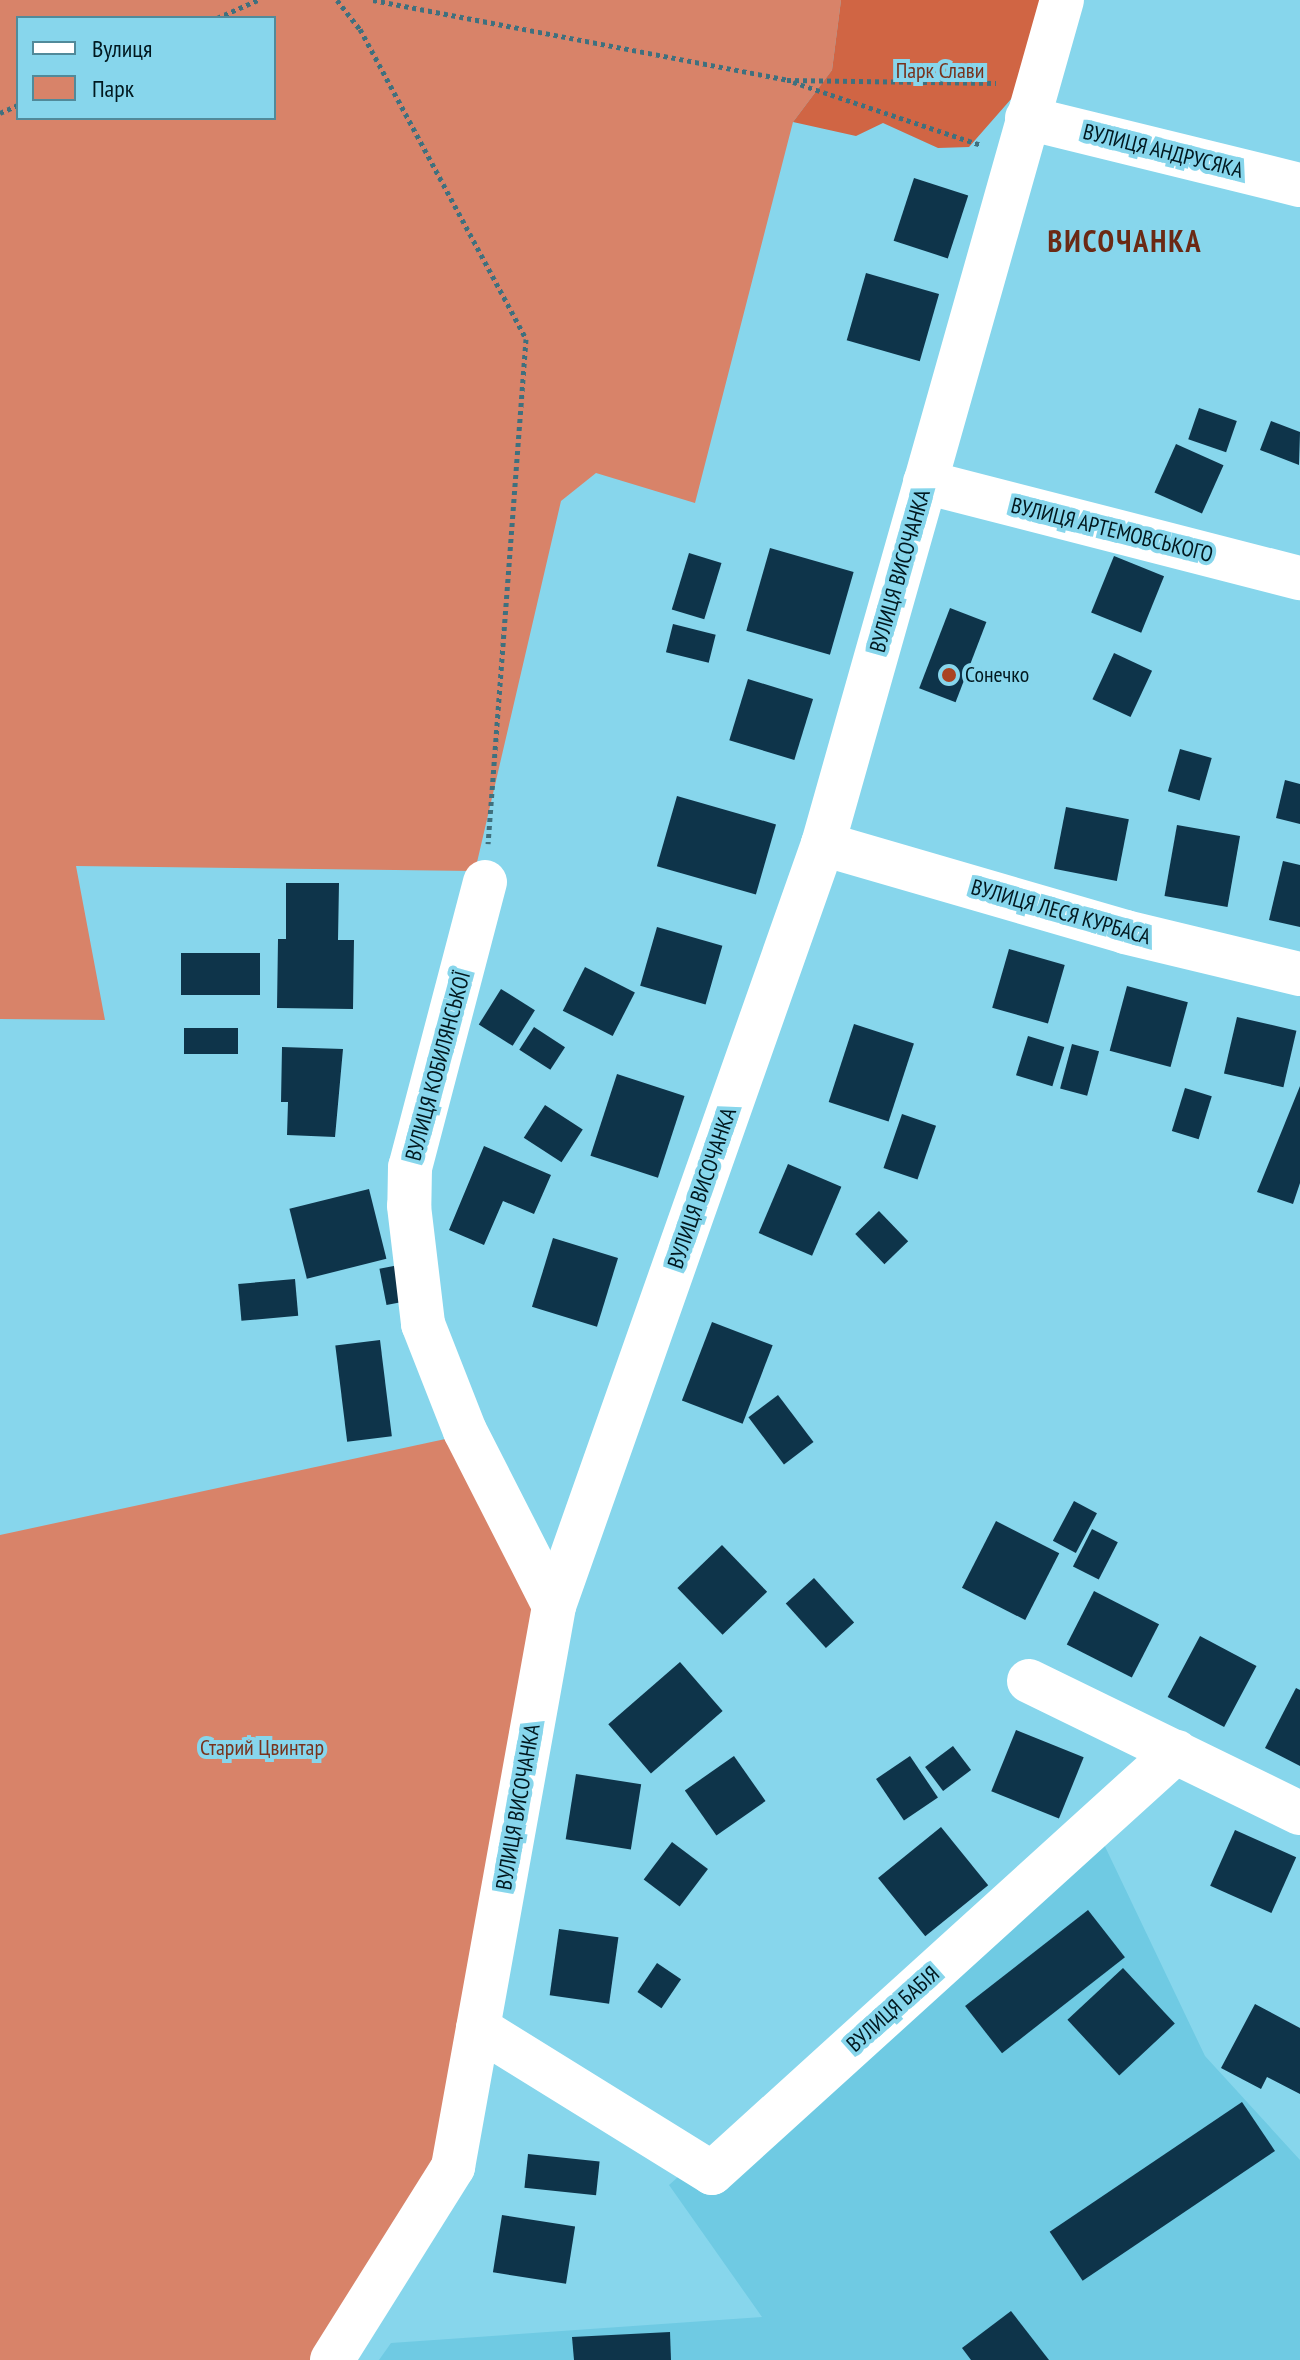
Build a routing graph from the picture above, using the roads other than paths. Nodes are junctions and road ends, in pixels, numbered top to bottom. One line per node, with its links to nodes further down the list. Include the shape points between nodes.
1 (1062, 0): 2 (street, ВУЛИЦЯ ВИСОЧАНКА)
2 (1027, 119): 3 (street, ВУЛИЦЯ АНДРУСЯКА); 4 (street, ВУЛИЦЯ ВИСОЧАНКА)
3 (1300, 185)
4 (925, 482): 5 (street, ВУЛИЦЯ АРТЕМОВСЬКОГО); 6 (street, ВУЛИЦЯ ВИСОЧАНКА)
5 (1300, 578)
6 (823, 844): 8 (street, ВУЛИЦЯ ЛЕСЯ КУРБАСА, via 1125,932); 9 (street, ВУЛИЦЯ ВИСОЧАНКА)
7 (485, 882): 9 (street, ВУЛИЦЯ КОБИЛЯНСЬКОЇ, via 410,1167 409,1206 423,1324 465,1431)
8 (1300, 974)
9 (554, 1606): 13 (street, ВУЛИЦЯ ВИСОЧАНКА)
10 (1029, 1681): 11 (street)
11 (1176, 1752): 12 (street); 13 (street, ВУЛИЦЯ БАБІЯ, via 712,2173)
12 (1300, 1813)
13 (478, 2028): 14 (street, ВУЛИЦЯ ВИСОЧАНКА, via 453,2167)
14 (332, 2360)

